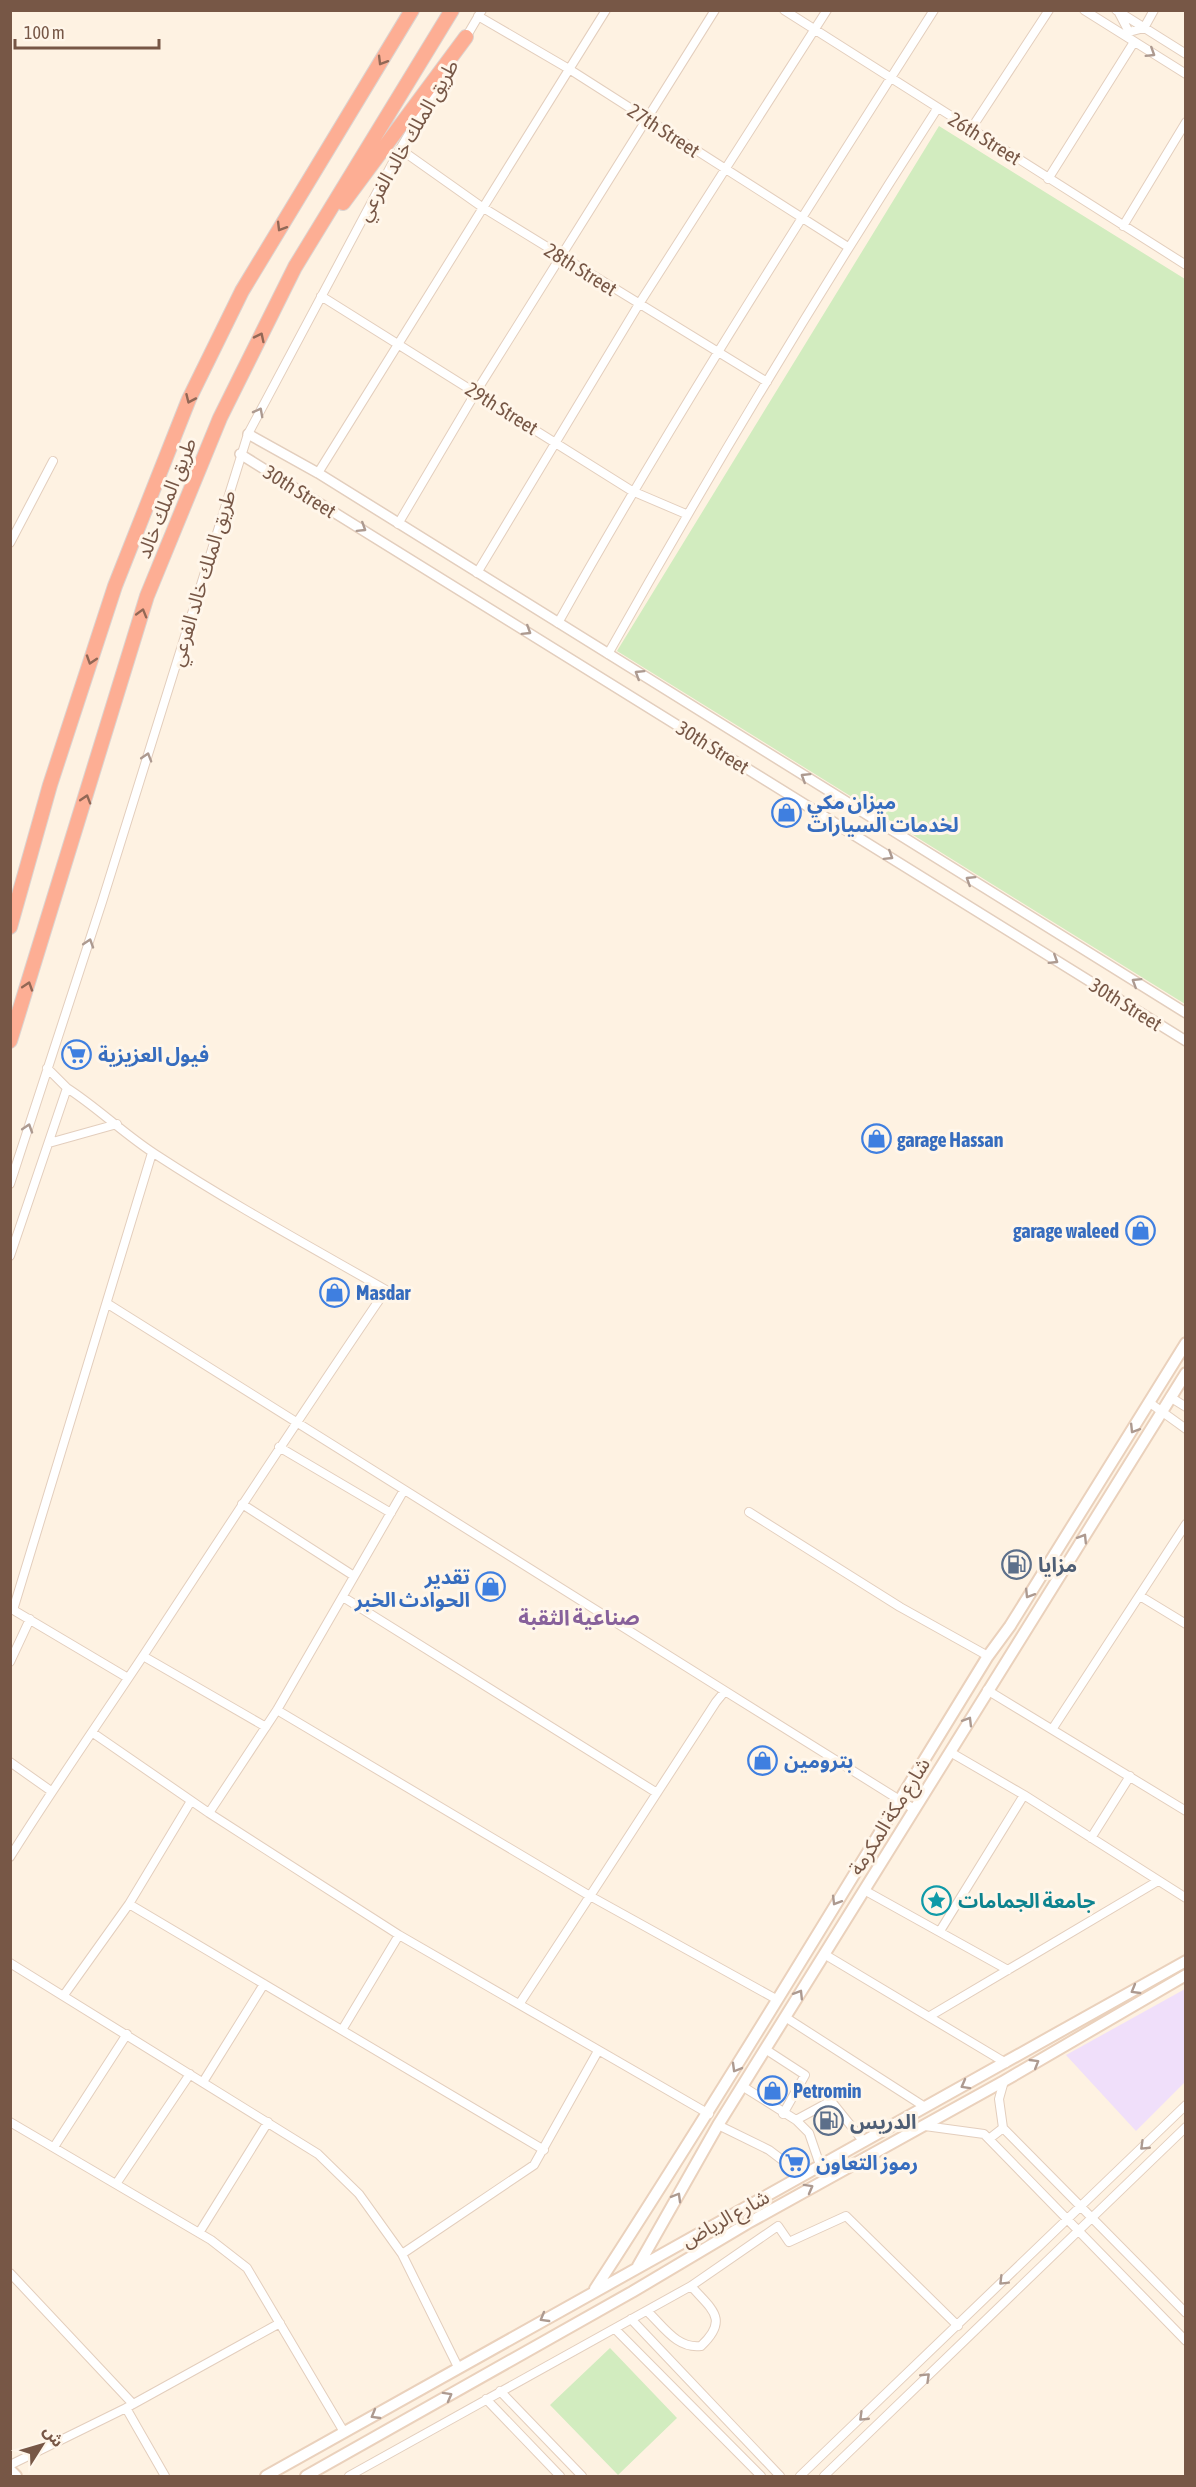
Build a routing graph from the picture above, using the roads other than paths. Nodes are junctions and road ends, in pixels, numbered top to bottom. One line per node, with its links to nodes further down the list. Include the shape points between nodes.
1 (412, 10): 53 (highway, طريق الملك خالد, one-way to 53, via 242,291 189,399 116,586 50,785)
2 (452, 10): 34 (highway, طريق الملك خالد)
3 (606, 10): 18 (street)
4 (715, 10): 22 (street)
5 (784, 10): 14 (street, 26th Street)
6 (827, 10): 14 (street)
7 (934, 10): 20 (street)
8 (1049, 10): 24 (street)
9 (1084, 10): 16 (street)
10 (1154, 10): 13 (street)
11 (1117, 11): 13 (street)
12 (480, 13): 15 (street, طريق الملك خالد الفرعي); 18 (street, 27th Street)
13 (1144, 28): 17 (street)
14 (815, 29): 20 (street, 26th Street); 26 (street)
15 (466, 38): 25 (street, طريق الملك خالد الفرعي); 34 (highway)
16 (1134, 42): 19 (street, one-way to 19); 27 (street)
17 (1185, 54)
18 (569, 69): 22 (street, 27th Street); 28 (street)
19 (1185, 74)
20 (891, 78): 21 (street, 26th Street); 29 (street)
21 (937, 108): 24 (street, 26th Street); 31 (street)
22 (647, 119): 26 (street, 27th Street); 32 (street)
23 (1185, 122): 30 (street)
24 (971, 129): 27 (street, 26th Street)
25 (400, 149): 28 (street, 28th Street); 35 (street, طريق الملك خالد الفرعي)
26 (725, 170): 29 (street, 27th Street); 36 (street)
27 (1048, 178): 30 (street, 26th Street)
28 (482, 207): 32 (street, 28th Street); 37 (street)
29 (801, 216): 31 (street, 27th Street); 38 (street)
30 (1123, 226): 33 (street, 26th Street)
31 (848, 247): 39 (street)
32 (561, 257): 36 (street, 28th Street); 40 (street)
33 (1185, 265)
34 (295, 267): 55 (highway, طريق الملك خالد, one-way to 34, via 147,596 220,418)
35 (321, 296): 37 (street, 29th Street); 41 (street, طريق الملك خالد الفرعي, one-way to 35)
36 (639, 304): 38 (street, 28th Street); 42 (street)
37 (398, 344): 40 (street, 29th Street); 45 (street)
38 (720, 351): 39 (street, 28th Street); 46 (street)
39 (767, 382): 47 (street)
40 (476, 392): 42 (street, 29th Street); 48 (street)
41 (248, 434): 43 (street, طريق الملك خالد الفرعي); 45 (street, 30th Street)
42 (556, 442): 46 (street, 29th Street); 50 (street)
43 (240, 454): 57 (street, 30th Street, one-way to 57); 59 (street, طريق الملك خالد الفرعي, one-way to 43)
44 (53, 460): 49 (street)
45 (318, 473): 48 (street, 30th Street)
46 (632, 491): 47 (street, 29th Street); 51 (street)
47 (686, 514): 52 (street)
48 (398, 524): 50 (street, 30th Street)
49 (10, 543)
50 (477, 573): 51 (street, 30th Street)
51 (558, 623): 52 (street, 30th Street)
52 (608, 654): 54 (street, 30th Street, one-way to 52)
53 (10, 927)
54 (1185, 1013)
55 (16, 1023): 56 (highway, طريق الملك خالد); 58 (main road)
56 (10, 1041)
57 (1185, 1041)
58 (10, 1047)
59 (48, 1068): 60 (street); 64 (street, طريق الملك خالد الفرعي, one-way to 59)
60 (67, 1088): 61 (street); 62 (street)
61 (117, 1124): 62 (street); 63 (street)
62 (49, 1143): 65 (street)
63 (152, 1153): 66 (street); 73 (street, via 387,1290)
64 (10, 1184)
65 (10, 1256)
66 (108, 1304): 73 (street); 84 (street)
67 (1185, 1343): 70 (main road, شارع مكة المكرمة)
68 (1185, 1373): 69 (main road, شارع مكة المكرمة)
69 (1170, 1397): 71 (street); 72 (main road, شارع مكة المكرمة)
70 (1150, 1403): 72 (street); 88 (main road, شارع مكة المكرمة, one-way to 88)
71 (1185, 1407)
72 (1161, 1413): 74 (street); 91 (main road, شارع مكة المكرمة, one-way to 72)
73 (294, 1423): 75 (street); 76 (street)
74 (1185, 1429)
75 (279, 1447): 77 (street); 79 (street)
76 (404, 1490): 79 (street); 92 (street)
77 (242, 1504): 81 (street); 87 (street)
78 (749, 1512): 88 (street, via 900,1608)
79 (391, 1513): 81 (street)
80 (1184, 1528): 82 (street)
81 (354, 1576): 83 (street)
82 (1140, 1596): 86 (street); 95 (street)
83 (343, 1597): 93 (street); 101 (street)
84 (12, 1609): 85 (street)
85 (30, 1619): 89 (street); 90 (street)
86 (1185, 1624)
87 (143, 1656): 90 (street); 94 (street)
88 (988, 1656): 103 (main road, شارع مكة المكرمة)
89 (10, 1662)
90 (128, 1678): 96 (street)
91 (987, 1690): 95 (street); 97 (main road, شارع مكة المكرمة, one-way to 91)
92 (725, 1691): 101 (street); 103 (street)
93 (277, 1710): 94 (street); 112 (street)
94 (266, 1727): 107 (street)
95 (1053, 1728): 99 (street)
96 (93, 1733): 100 (street); 104 (street)
97 (950, 1752): 102 (street); 105 (main road, شارع مكة المكرمة)
98 (10, 1762): 100 (street)
99 (1130, 1776): 106 (street); 108 (street)
100 (51, 1791): 109 (street)
101 (657, 1793): 112 (street)
102 (1024, 1795): 108 (street); 115 (street)
103 (899, 1800): 105 (street); 117 (main road, شارع مكة المكرمة, one-way to 117)
104 (191, 1801): 107 (street); 114 (street)
105 (914, 1809): 111 (main road, شارع مكة المكرمة)
106 (1185, 1811)
107 (208, 1813): 116 (street)
108 (1091, 1838): 110 (street)
109 (10, 1857)
110 (1158, 1881): 113 (street); 121 (street)
111 (864, 1890): 115 (street); 118 (main road, شارع مكة المكرمة)
112 (590, 1896): 125 (street); 126 (street)
113 (1185, 1898)
114 (129, 1904): 123 (street); 124 (street)
115 (940, 1931): 121 (street)
116 (399, 1935): 126 (street); 129 (street)
117 (814, 1939): 118 (main road, via 813,1959); 125 (main road, شارع مكة المكرمة)
118 (821, 1959): 127 (street); 128 (main road, شارع مكة المكرمة, one-way to 118)
119 (1185, 1960): 133 (main road, شارع الرياض, one-way to 133)
120 (10, 1963): 124 (street)
121 (1008, 1970): 127 (street)
122 (1185, 1975): 135 (main road, شارع الرياض, one-way to 122)
123 (264, 1984): 129 (street); 136 (street)
124 (64, 1995): 130 (street)
125 (776, 1999): 140 (main road, شارع مكة المكرمة, one-way to 140)
126 (520, 2003): 132 (street)
127 (930, 2016): 133 (street)
128 (785, 2018): 131 (main road, شارع مكة المكرمة); 139 (street)
129 (342, 2031): 152 (street)
130 (127, 2034): 134 (street); 151 (street)
131 (765, 2049): 137 (main road, شارع مكة المكرمة); 141 (street, via 805,2075)
132 (598, 2051): 140 (street); 152 (street)
133 (1006, 2063): 139 (main road, شارع الرياض, one-way to 139)
134 (190, 2074): 136 (street); 155 (street)
135 (1004, 2081): 146 (main road, شارع الرياض); 148 (street, via 999,2098)
136 (202, 2082): 144 (street)
137 (742, 2086): 141 (street); 145 (main road, شارع مكة المكرمة)
138 (1185, 2105): 156 (street, one-way to 156)
139 (925, 2107): 150 (main road, شارع الرياض)
140 (709, 2114): 169 (main road, شارع مكة المكرمة)
141 (783, 2114): 142 (street)
142 (795, 2120): 150 (street, via 831,2101); 153 (street, via 809,2133)
143 (10, 2122): 151 (street)
144 (268, 2122): 163 (street); 165 (street, via 327,2162 359,2194)
145 (718, 2124): 154 (street, via 770,2150); 162 (main road, شارع مكة المكرمة, one-way to 145)
146 (921, 2125): 149 (street, via 946,2126 984,2134); 160 (main road, شارع الرياض, one-way to 146)
147 (1185, 2127): 158 (street)
148 (1003, 2128): 149 (street); 156 (street)
149 (989, 2139): 159 (street)
150 (864, 2142): 153 (main road, شارع الرياض)
151 (54, 2147): 155 (street)
152 (544, 2150): 165 (street, via 521,2175)
153 (820, 2165): 154 (main road, شارع الرياض)
154 (802, 2175): 157 (main road, شارع الرياض)
155 (116, 2184): 163 (street)
156 (1080, 2206): 158 (street); 159 (street)
157 (745, 2208): 160 (main road, via 742,2217); 164 (main road, شارع الرياض)
158 (1092, 2217): 161 (street); 171 (street)
159 (1066, 2219): 161 (street); 174 (street, one-way to 174)
160 (748, 2223): 187 (main road, شارع الرياض, one-way to 160)
161 (1078, 2230): 176 (street); 194 (street, one-way to 161)
162 (657, 2231): 164 (main road); 166 (main road, شارع مكة المكرمة)
163 (199, 2233): 173 (street, via 247,2268)
164 (676, 2245): 166 (main road, شارع الرياض)
165 (402, 2254): 177 (street)
166 (638, 2266): 169 (main road, شارع الرياض)
167 (10, 2273): 180 (street)
168 (691, 2286): 170 (street); 170 (street, via 717,2317 717,2326 701,2346 678,2343); 174 (street, via 778,2226 789,2242 846,2216)
169 (595, 2289): 177 (main road, شارع الرياض, one-way to 177)
170 (647, 2311): 172 (street)
171 (1185, 2313)
172 (631, 2319): 175 (street); 192 (street)
173 (280, 2323): 180 (street); 181 (street)
174 (958, 2326): 193 (street, one-way to 193)
175 (615, 2329): 178 (street); 191 (street)
176 (1185, 2342)
177 (458, 2367): 181 (main road, شارع الرياض, one-way to 181)
178 (500, 2391): 179 (street); 190 (street)
179 (486, 2399): 188 (street); 189 (street)
180 (129, 2406): 182 (street); 185 (street)
181 (344, 2432): 186 (main road, شارع الرياض)
182 (10, 2465)
183 (10, 2470): 184 (main road)
184 (16, 2476)
185 (165, 2476)
186 (266, 2476)
187 (306, 2476)
188 (350, 2476)
189 (560, 2476)
190 (582, 2476)
191 (761, 2476)
192 (780, 2476)
193 (800, 2476)
194 (824, 2476)

